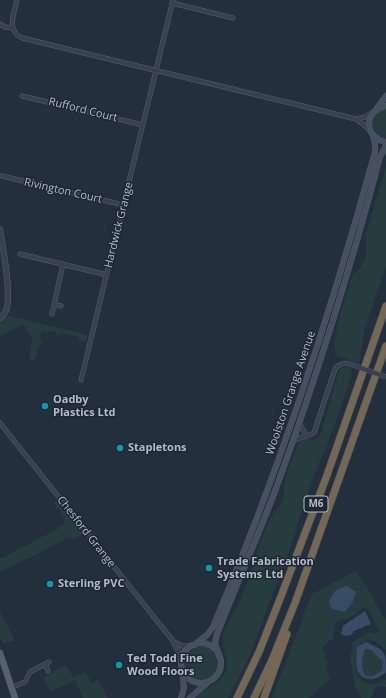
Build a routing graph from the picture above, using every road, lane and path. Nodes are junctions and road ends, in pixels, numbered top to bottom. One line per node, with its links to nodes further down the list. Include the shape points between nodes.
1 (17, 0): 5 (street)
2 (173, 1): 3 (street); 6 (street, Hardwick Grange)
3 (234, 18)
4 (0, 24): 5 (street)
5 (12, 28): 6 (street, via 18,36 29,40)
6 (156, 70): 11 (street); 12 (street, Hardwick Grange)
7 (22, 96): 12 (street, Rufford Court)
8 (386, 96): 10 (main road)
9 (386, 106): 10 (main road)
10 (375, 111): 11 (street); 13 (main road, Woolston Grange Avenue, via 369,121)
11 (356, 119): 13 (street)
12 (143, 125): 17 (street, Hardwick Grange)
13 (372, 133): 14 (main road); 37 (main road, Woolston Grange Avenue, via 375,152 352,235 288,433 250,537 213,627 203,639)
14 (386, 142)
15 (386, 146): 31 (main road, Woolston Grange Avenue, via 380,157 338,303)
16 (2, 176): 17 (street, Rivington Court)
17 (123, 205): 22 (street, Hardwick Grange)
18 (0, 229): 20 (street)
19 (20, 254): 21 (street)
20 (2, 256): 27 (street, via 7,280 7,306)
21 (63, 264): 22 (street); 23 (street)
22 (107, 275): 30 (street, Hardwick Grange)
23 (54, 305): 24 (street); 26 (street)
24 (61, 306)
25 (386, 306): 47 (highway, M6, via 326,478 260,652)
26 (52, 314)
27 (0, 318)
28 (386, 346): 35 (highway, M6)
29 (386, 377): 33 (street, bridge, via 350,364 344,363 337,367 316,430)
30 (81, 380)
31 (299, 422): 33 (street); 34 (main road, Woolston Grange Avenue)
32 (0, 423): 36 (street, Chesford Grange)
33 (306, 435): 34 (street)
34 (292, 442): 39 (main road, Woolston Grange Avenue, via 216,637)
35 (295, 603): 48 (highway, M6); 49 (highway, M6, via 287,637)
36 (173, 641): 37 (street, via 182,646); 40 (street, Chesford Grange)
37 (192, 645): 39 (main road, via 211,646); 40 (main road, via 184,652)
38 (0, 653): 43 (main road)
39 (219, 656): 42 (main road, via 219,670)
40 (181, 664): 42 (main road, via 187,677 192,680); 45 (main road, via 184,688)
41 (48, 671): 43 (street, via 47,663 30,672 25,682)
42 (210, 680): 46 (main road)
43 (12, 687): 44 (main road)
44 (15, 698)
45 (181, 698)
46 (190, 698)
47 (237, 698)
48 (254, 698)
49 (264, 698)

